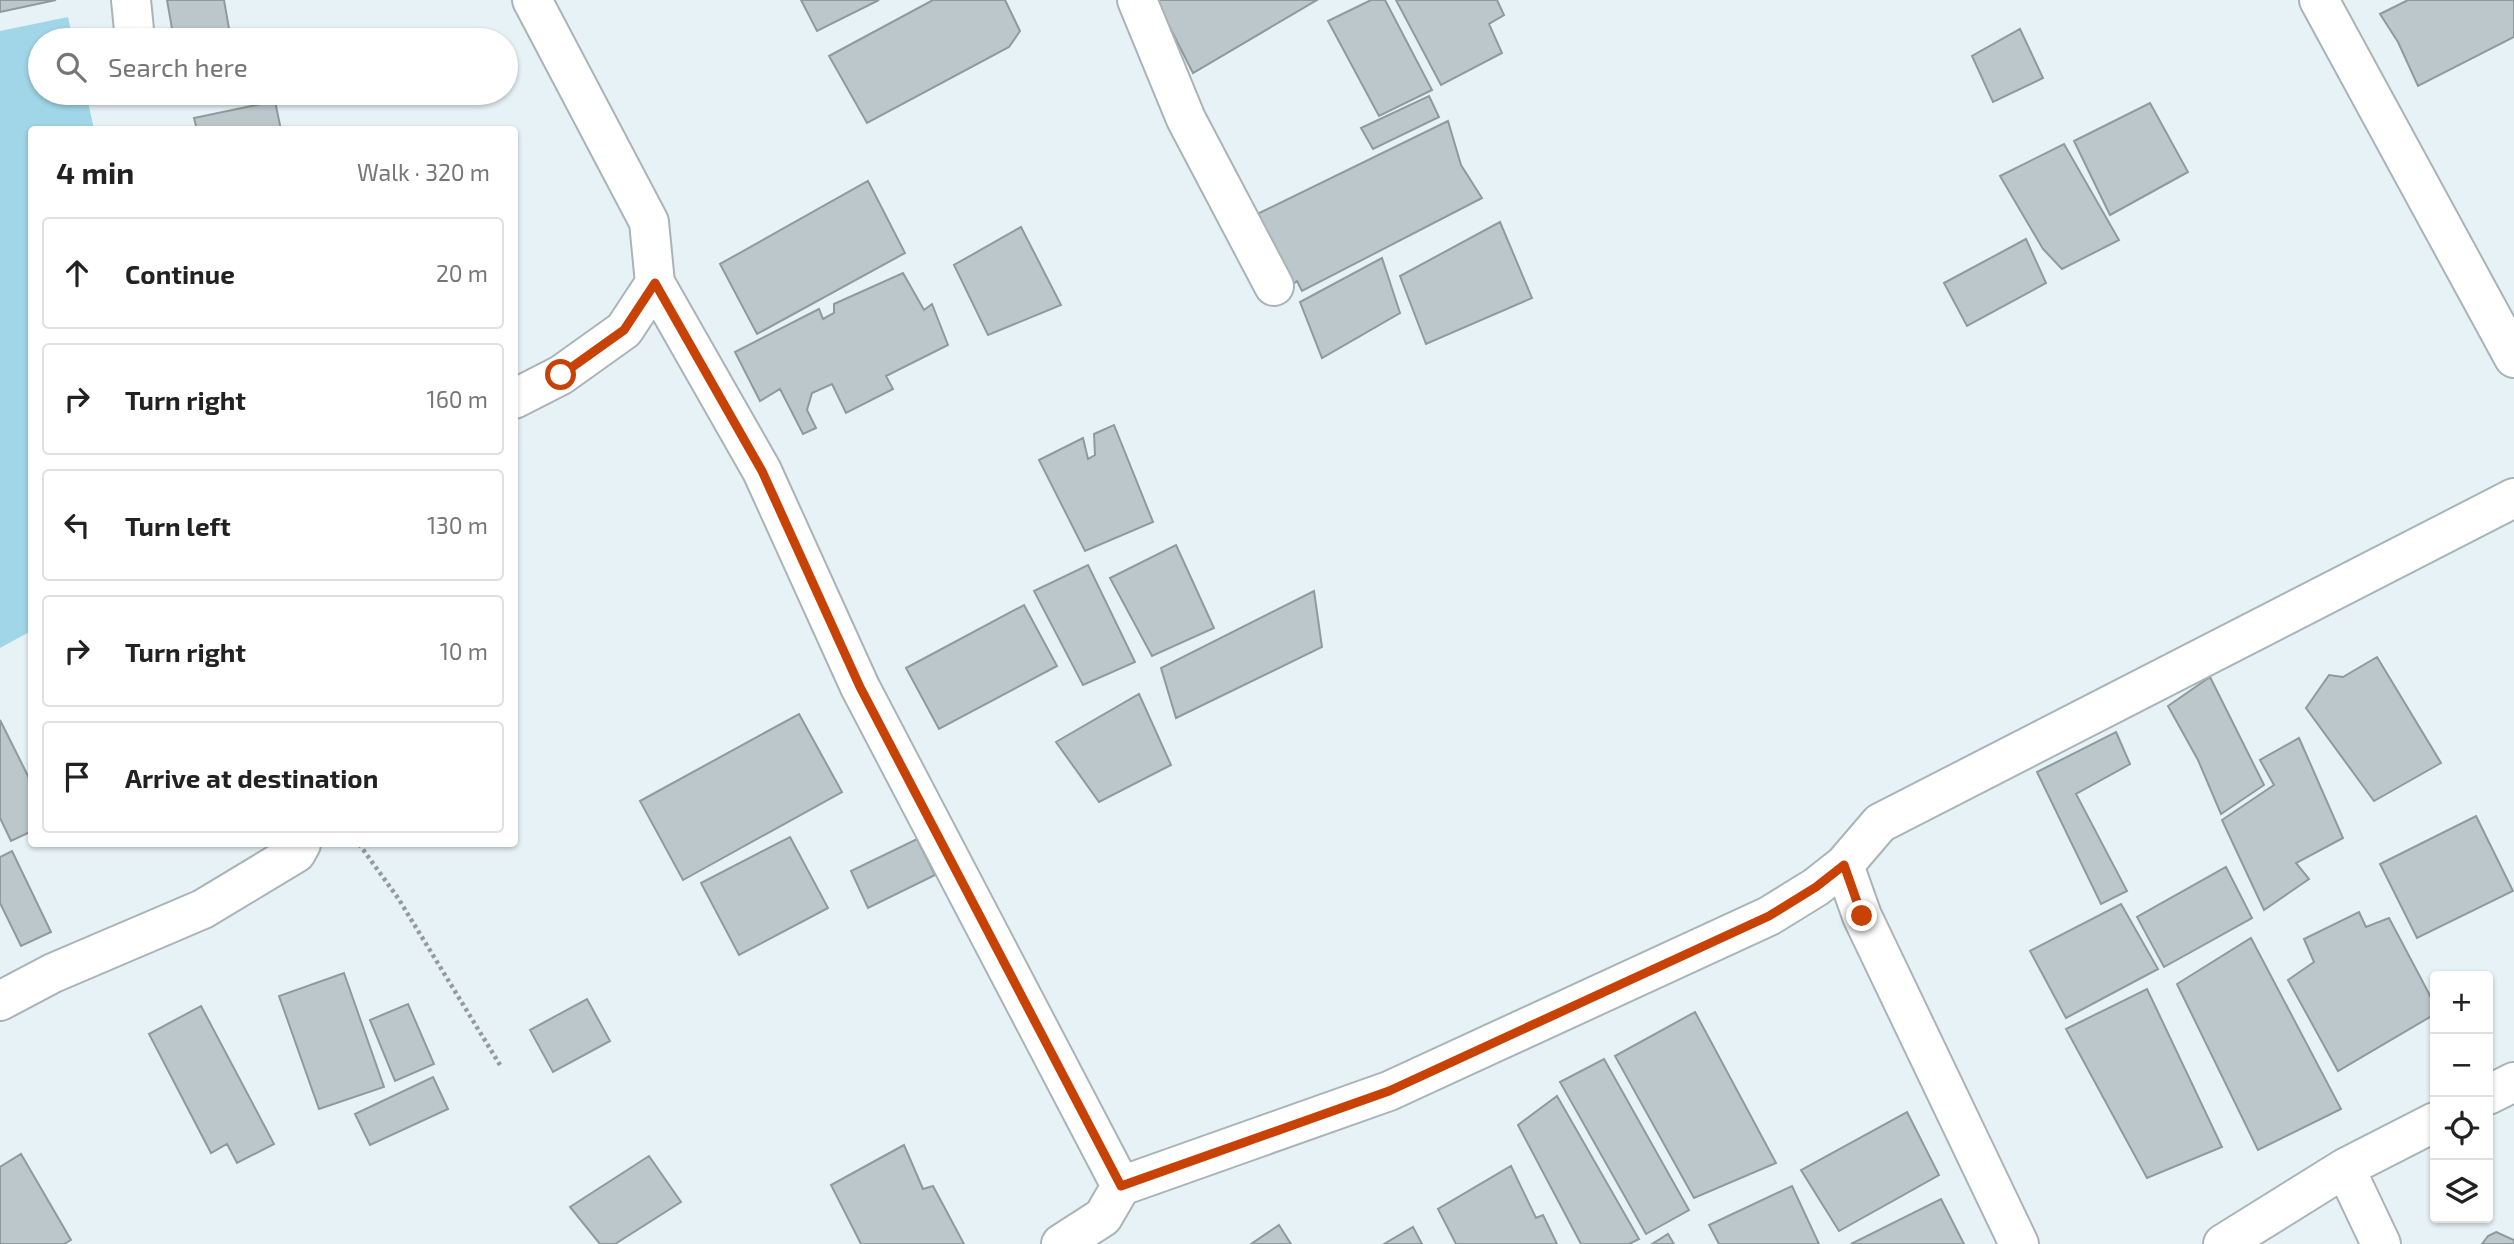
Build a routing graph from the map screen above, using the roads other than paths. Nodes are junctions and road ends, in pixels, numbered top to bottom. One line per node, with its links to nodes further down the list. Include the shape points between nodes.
1 (131, 0): 5 (street)
2 (532, 0): 6 (street, via 649,222)
3 (1137, 0): 7 (street, via 1186,119)
4 (2319, 0): 8 (street)
5 (134, 28)
6 (655, 283): 9 (street, via 624,330 561,375); 18 (street, via 762,471 860,687)
7 (1274, 286)
8 (2514, 358)
9 (518, 397)
10 (2514, 498): 12 (street, via 1880,823)
11 (299, 847): 13 (street, via 203,909 53,973)
12 (1844, 865): 18 (street, via 1769,916 1389,1091); 20 (street, via 1862,916)
13 (0, 1001)
14 (2514, 1082): 15 (street)
15 (2493, 1092)
16 (2430, 1125): 17 (street)
17 (2345, 1168): 21 (street); 22 (street)
18 (1121, 1186): 19 (street, via 1103,1217)
19 (1061, 1244)
20 (2019, 1244)
21 (2223, 1244)
22 (2381, 1244)

